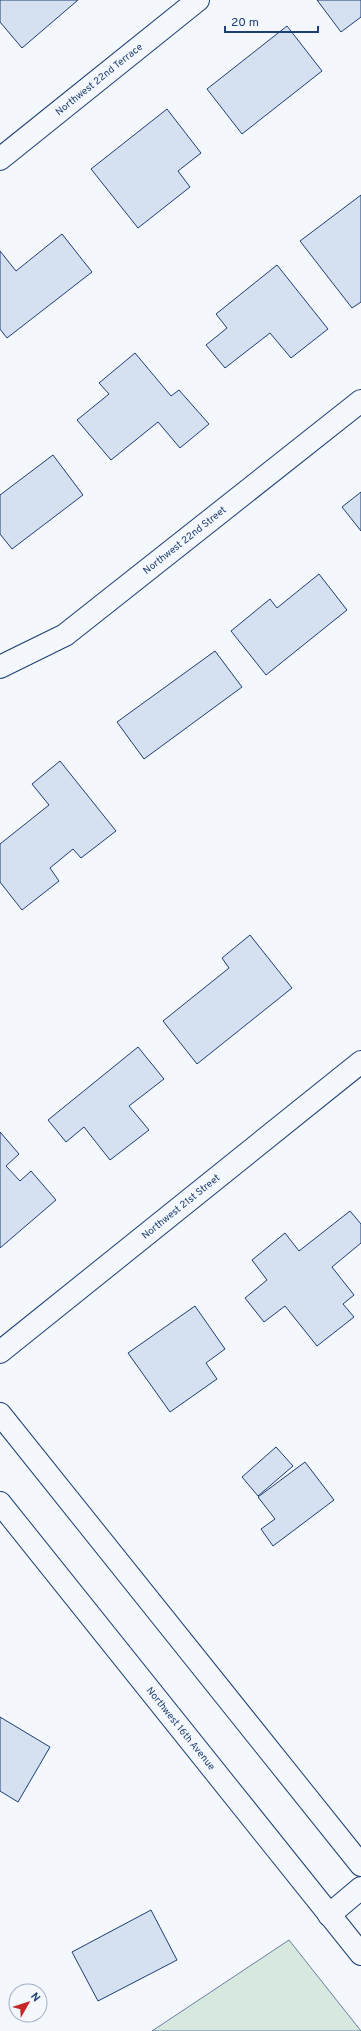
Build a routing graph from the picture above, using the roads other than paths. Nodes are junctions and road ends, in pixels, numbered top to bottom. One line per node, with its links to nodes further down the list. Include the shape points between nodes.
1 (198, 0): 2 (street, Northwest 22nd Terrace)
2 (0, 159)
3 (361, 401): 4 (street, Northwest 22nd Street, via 65,635)
4 (2, 662)
5 (361, 1062): 6 (street, Northwest 21st Street)
6 (0, 1352)
7 (0, 1414): 9 (street)
8 (0, 1503): 11 (street, Northwest 16th Avenue)
9 (361, 1865)
10 (361, 1888): 11 (street)
11 (329, 1915): 12 (street, Northwest 16th Avenue)
12 (361, 1954)

